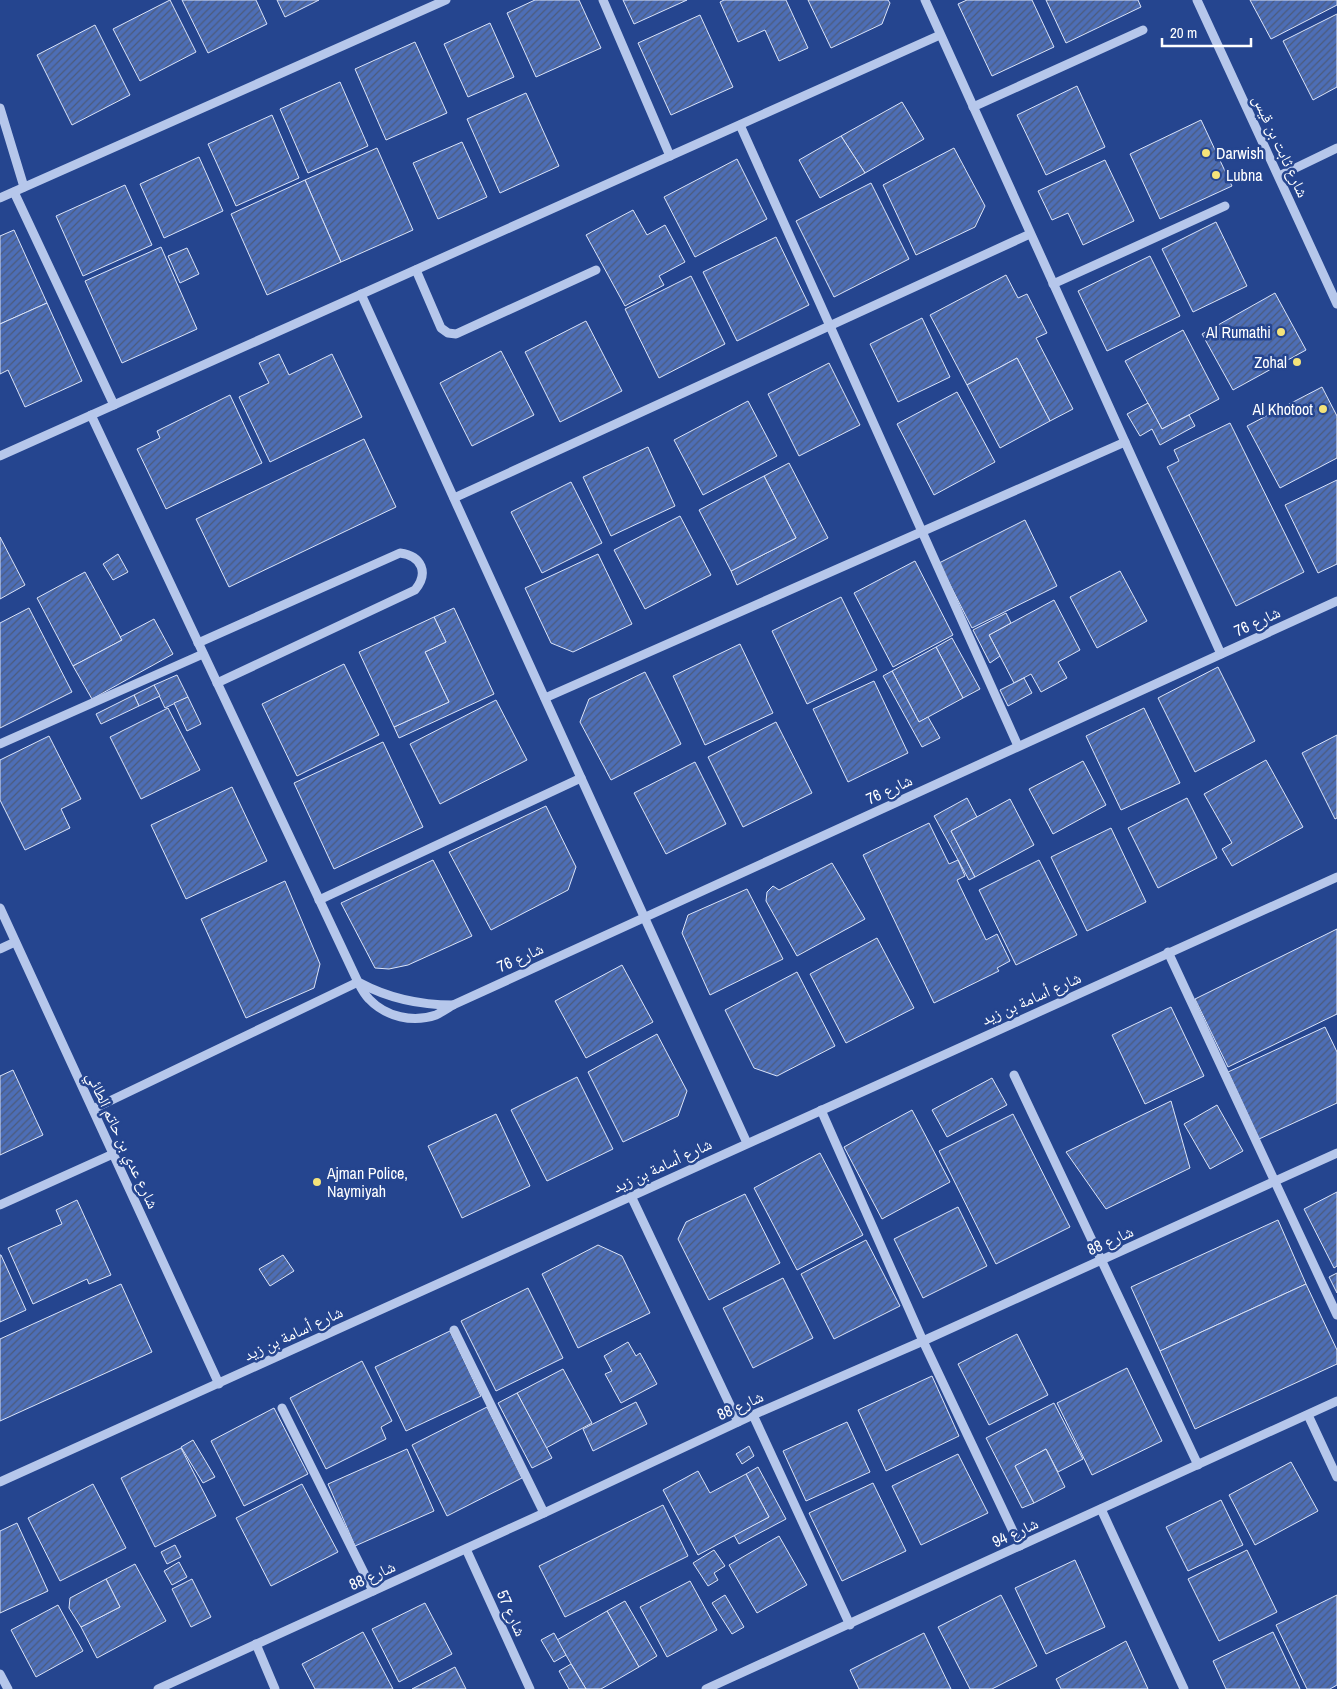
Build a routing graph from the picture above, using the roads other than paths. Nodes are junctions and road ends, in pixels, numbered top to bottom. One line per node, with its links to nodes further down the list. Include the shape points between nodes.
1 (446, 0): 13 (street)
2 (603, 0): 11 (street)
3 (925, 0): 6 (street)
4 (1197, 0): 12 (street, شارع ثابت بن قيس)
5 (1143, 30): 7 (street)
6 (940, 35): 7 (street); 9 (street)
7 (973, 107): 17 (street)
8 (0, 108): 13 (street)
9 (740, 125): 11 (street); 23 (street)
10 (1337, 148): 12 (street)
11 (670, 156): 18 (street)
12 (1278, 176): 22 (street, شارع ثابت بن قيس)
13 (24, 187): 14 (street)
14 (14, 192): 15 (street); 24 (street)
15 (0, 198)
16 (1225, 206): 20 (street)
17 (1030, 234): 20 (street); 23 (street)
18 (416, 270): 19 (street, via 441,328 456,334); 21 (street)
19 (596, 270)
20 (1053, 284): 26 (street)
21 (361, 294): 24 (street); 28 (street)
22 (1337, 304)
23 (830, 326): 28 (street); 29 (street)
24 (114, 405): 25 (street)
25 (91, 416): 27 (street); 31 (street)
26 (1125, 442): 29 (street); 33 (street)
27 (0, 456)
28 (454, 498): 35 (street)
29 (922, 531): 35 (street); 37 (street)
30 (1337, 601): 33 (street, شارع 76)
31 (198, 644): 32 (street); 34 (street, via 400,553 410,554 422,567 423,575 415,590)
32 (203, 654): 34 (street); 36 (street)
33 (1221, 654): 37 (street, شارع 76)
34 (217, 683): 40 (street)
35 (545, 698): 38 (street)
36 (0, 744)
37 (1018, 746): 42 (street, شارع 76)
38 (581, 778): 40 (street); 42 (street)
39 (1337, 877): 45 (street, شارع أسامة بن زيد)
40 (319, 900): 46 (street)
41 (0, 908): 43 (street, شارع عدي بن حاتم الطائي)
42 (644, 918): 47 (street, شارع 76); 51 (street)
43 (15, 942): 44 (street); 49 (street, شارع عدي بن حاتم الطائي)
44 (0, 949)
45 (1168, 952): 50 (street, شارع أسامة بن زيد); 54 (street)
46 (358, 982): 47 (street, شارع 76, via 404,1001); 47 (street, شارع 76, via 368,998 383,1010 400,1017 419,1019); 49 (street)
47 (453, 1005)
48 (1014, 1074): 57 (street)
49 (93, 1109): 53 (street, شارع عدي بن حاتم الطائي)
50 (821, 1110): 51 (street, شارع أسامة بن زيد); 60 (street)
51 (747, 1143): 55 (street, شارع أسامة بن زيد)
52 (1337, 1153): 54 (street, شارع 88)
53 (113, 1154): 56 (street); 61 (street, شارع عدي بن حاتم الطائي)
54 (1275, 1182): 57 (street, شارع 88); 58 (street)
55 (631, 1196): 61 (street, شارع أسامة بن زيد); 66 (street)
56 (0, 1205)
57 (1102, 1260): 60 (street, شارع 88); 67 (street)
58 (1337, 1314)
59 (454, 1330): 71 (street)
60 (923, 1341): 64 (street, شارع 88); 72 (street)
61 (219, 1384): 69 (street, شارع أسامة بن زيد)
62 (1337, 1402): 65 (street, شارع 94)
63 (282, 1408): 74 (street)
64 (753, 1415): 66 (street, شارع 88); 75 (street)
65 (1308, 1415): 67 (street, شارع 94); 68 (street)
66 (738, 1422): 71 (street, شارع 88)
67 (1198, 1465): 70 (street, شارع 94)
68 (1337, 1477)
69 (0, 1482)
70 (1101, 1509): 72 (street, شارع 94); 83 (street)
71 (544, 1514): 73 (street, شارع 88)
72 (1020, 1546): 75 (street, شارع 94)
73 (466, 1549): 74 (street, شارع 88); 81 (street, شارع 57)
74 (373, 1591): 76 (street, شارع 88)
75 (850, 1624): 82 (street, شارع 94)
76 (256, 1644): 79 (street, شارع 88); 80 (street)
77 (0, 1674): 78 (street)
78 (8, 1689)
79 (158, 1689)
80 (275, 1689)
81 (530, 1689)
82 (706, 1689)
83 (1184, 1689)

